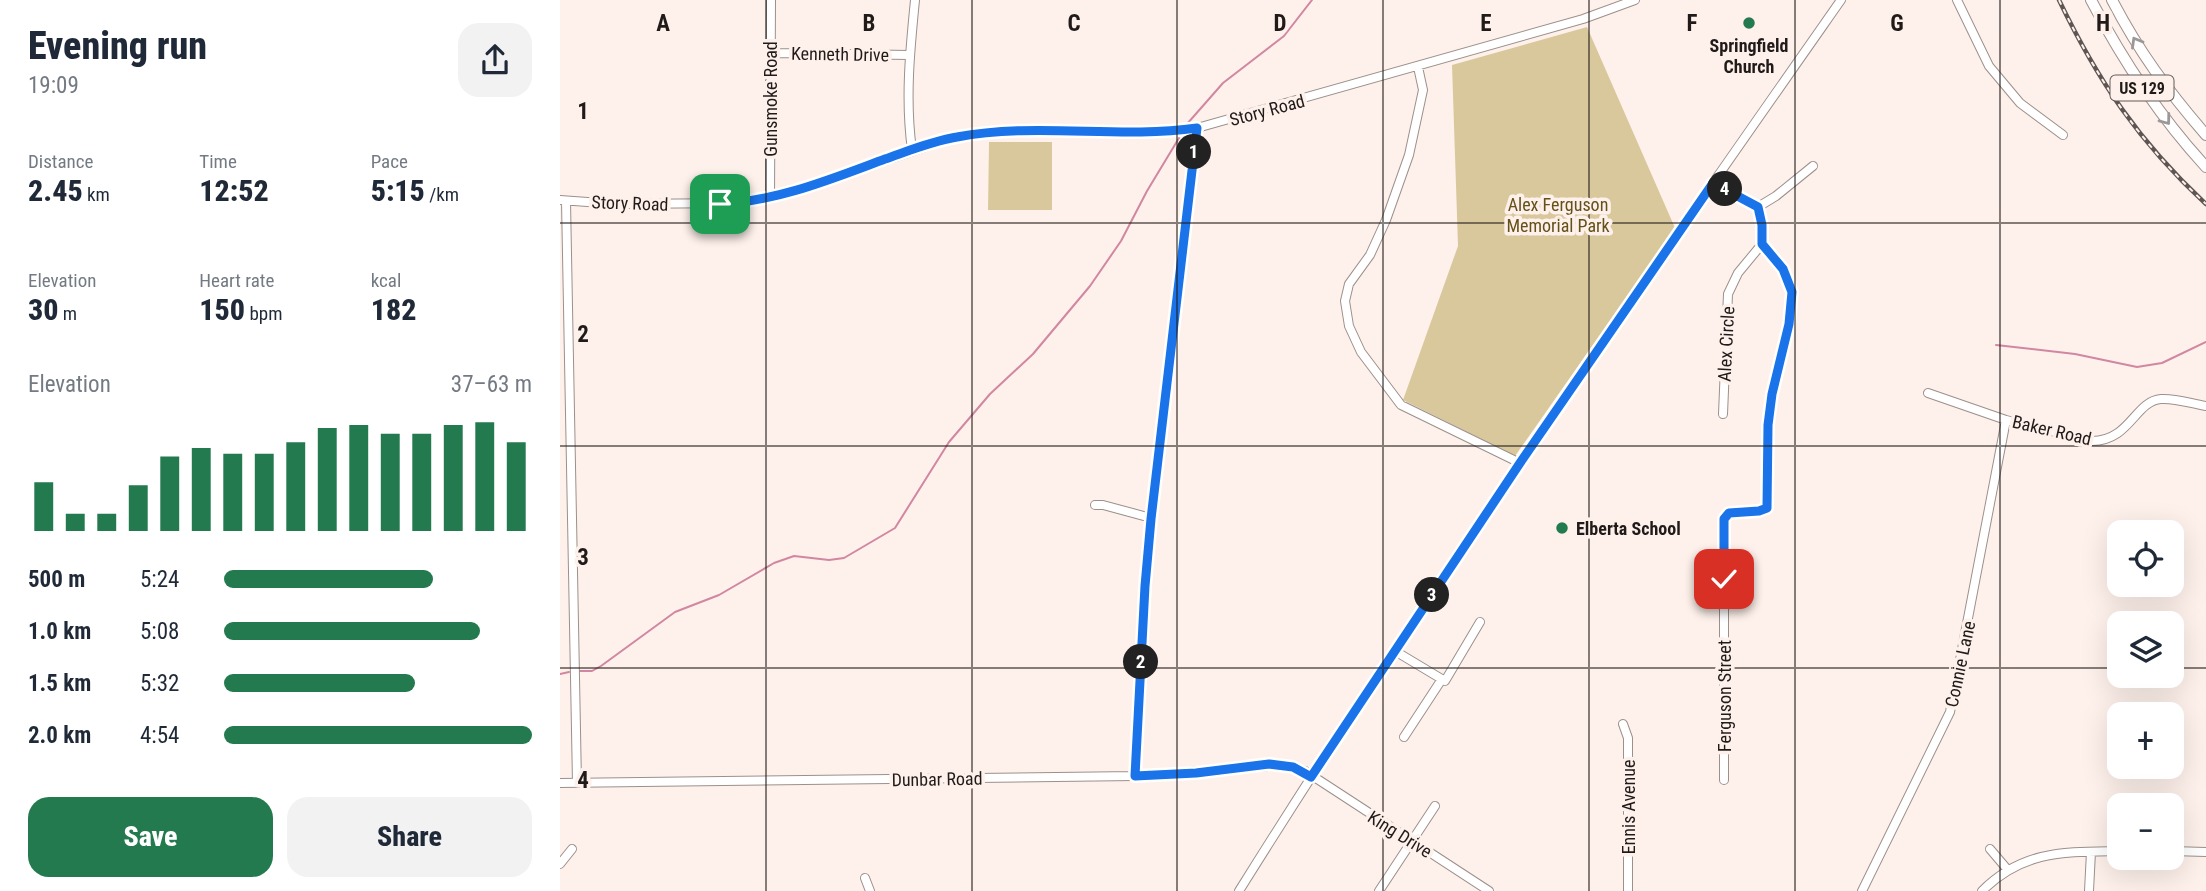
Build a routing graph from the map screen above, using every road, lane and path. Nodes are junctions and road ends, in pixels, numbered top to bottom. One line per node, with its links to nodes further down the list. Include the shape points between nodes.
1 (771, 0): 8 (street, Gunsmoke Road)
2 (915, 0): 9 (street)
3 (1635, 0): 10 (street, Story Road)
4 (1840, 0): 17 (street)
5 (1957, 0): 12 (street, via 1989,66 2020,103)
6 (2091, 0): 16 (main road, US 129, one-way to 16, via 2147,96)
7 (2112, 0): 13 (main road, US 129, one-way to 7, via 2167,91)
8 (771, 53): 9 (street, Kenneth Drive); 18 (street, Gunsmoke Road)
9 (910, 55): 14 (street)
10 (1418, 67): 11 (street, Story Road); 27 (street, via 1423,90 1409,155 1370,255 1349,284 1345,301 1349,326 1361,352 1401,405)
11 (1197, 128): 14 (street, Story Road, via 1135,133 1000,130); 29 (street)
12 (2063, 135)
13 (2206, 135)
14 (912, 150): 18 (street, Story Road)
15 (1813, 166): 20 (street)
16 (2206, 167)
17 (1713, 183): 20 (street); 27 (street)
18 (769, 198): 19 (street, Story Road, via 705,205)
19 (563, 200): 22 (street)
20 (1758, 207): 21 (street)
21 (1762, 244): 25 (street, Alex Circle, via 1738,273 1728,294); 37 (street, Ferguson Street, via 1789,279 1792,307 1768,425 1767,508 1729,513 1724,519)
22 (564, 326): 39 (street)
23 (1928, 393): 26 (street, Baker Road)
24 (2206, 406): 26 (street, Baker Road, via 2152,401 2124,429 2104,441)
25 (1723, 414)
26 (2006, 420): 56 (street, Connie Lane, via 1950,712)
27 (1520, 463): 31 (street)
28 (1095, 505): 29 (street)
29 (1151, 519): 35 (street)
30 (1480, 622): 32 (street, via 1445,681)
31 (1395, 651): 32 (street); 36 (street)
32 (1442, 679): 34 (street)
33 (1623, 724): 55 (street, Ennis Avenue, via 1628,738)
34 (1404, 737)
35 (1135, 776): 36 (street, Dunbar Road, via 1269,764 1293,767); 39 (street, Dunbar Road)
36 (1311, 777): 41 (street, King Drive); 52 (street)
37 (1724, 780)
38 (560, 783): 39 (street, Dunbar Road)
39 (577, 783)
40 (1434, 806): 41 (street)
41 (1411, 840): 53 (street); 54 (street, King Drive)
42 (572, 849): 48 (street)
43 (1990, 849): 49 (street)
44 (2107, 851): 46 (street)
45 (2184, 851): 47 (street)
46 (2091, 852): 49 (street, via 2034,857); 58 (street)
47 (2206, 852)
48 (560, 864)
49 (2007, 869): 57 (street)
50 (865, 878): 51 (street)
51 (870, 891)
52 (1239, 891)
53 (1379, 891)
54 (1489, 891)
55 (1628, 891)
56 (1862, 891)
57 (1982, 891)
58 (2090, 891)

